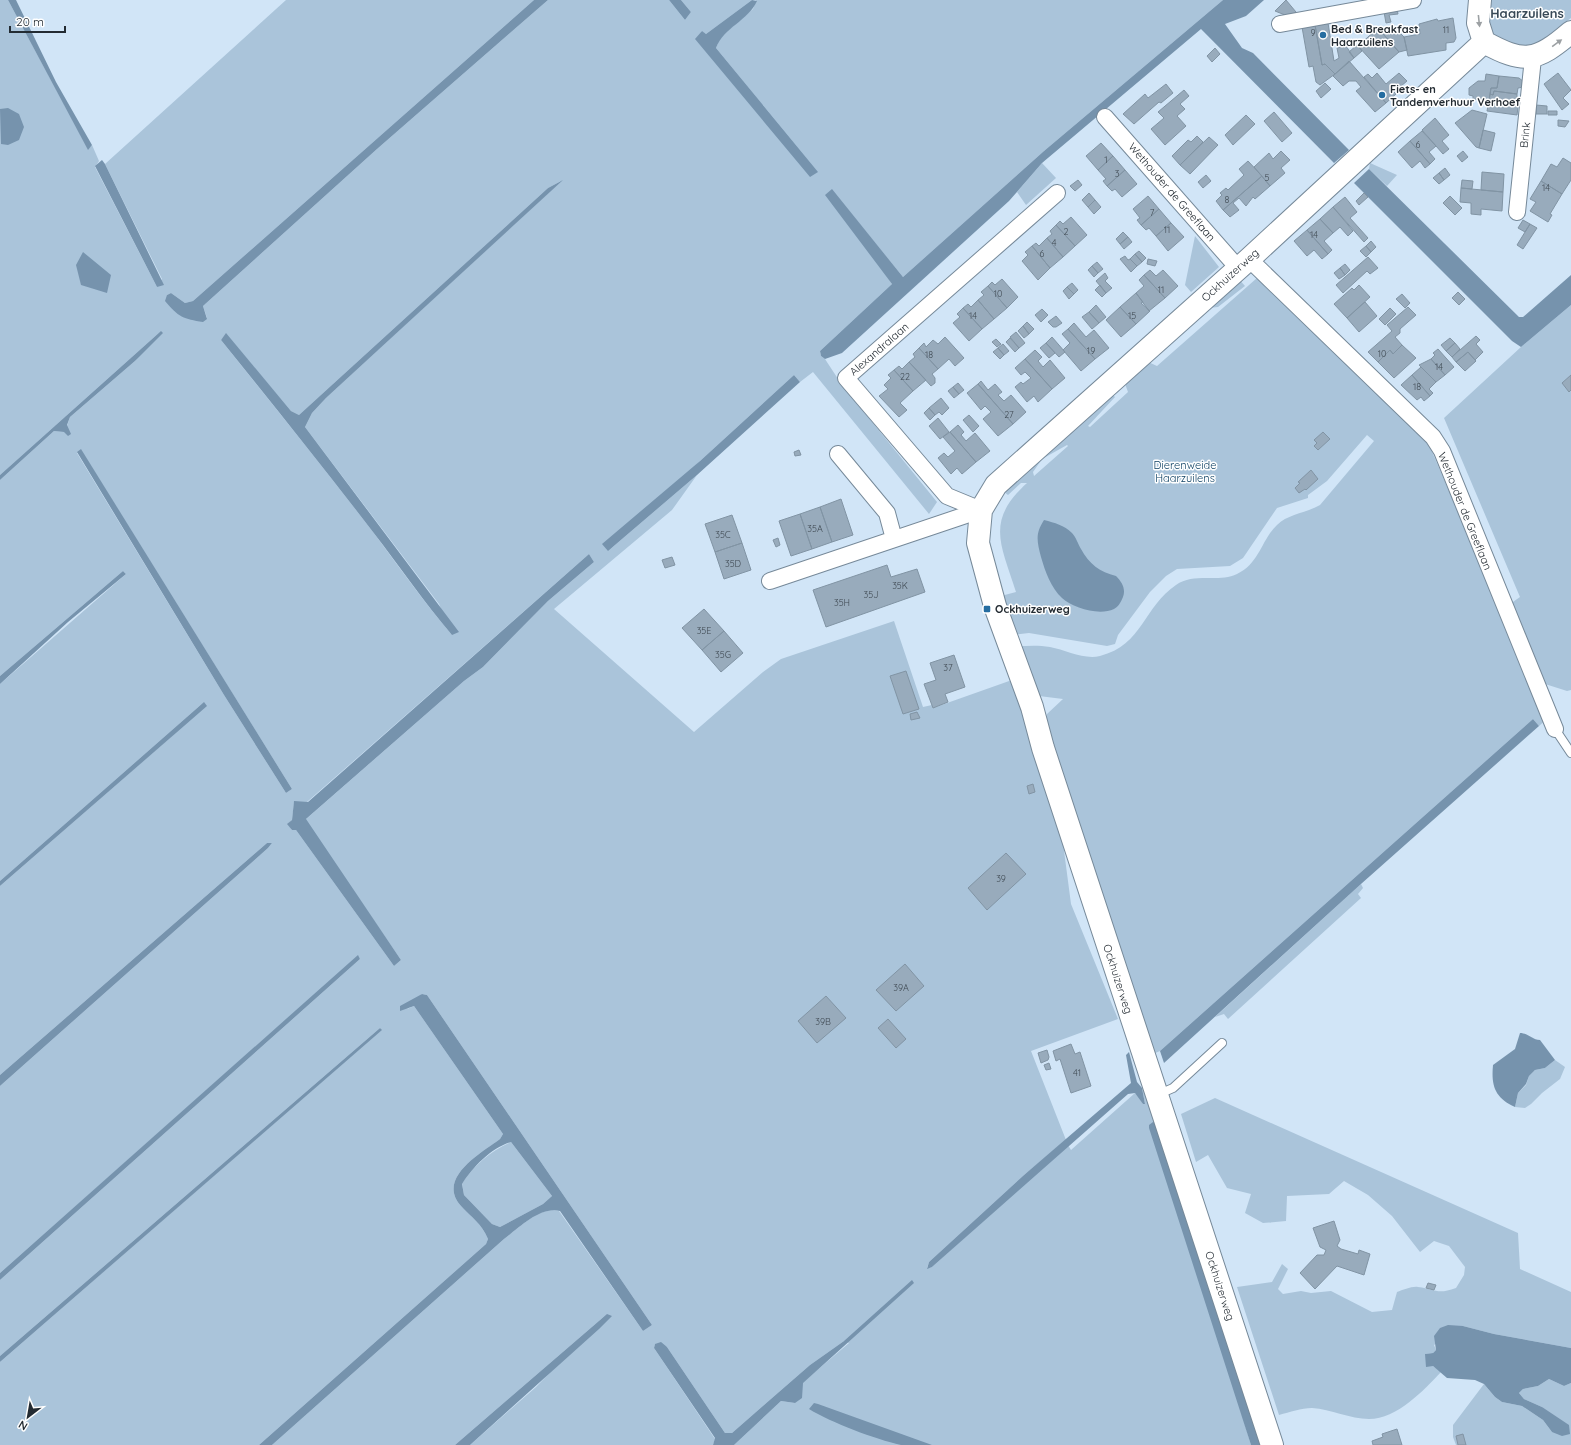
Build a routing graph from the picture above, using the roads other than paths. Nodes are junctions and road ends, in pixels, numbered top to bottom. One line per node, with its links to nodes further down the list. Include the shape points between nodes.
1 (1413, 0): 3 (street)
2 (1480, 0): 5 (street, one-way to 5, via 1478,23)
3 (1280, 24)
4 (1571, 32): 6 (street, one-way to 4, via 1556,45)
5 (1484, 42): 6 (street, via 1505,53); 10 (street, Ockhuizerweg)
6 (1533, 58): 9 (street, Brink)
7 (1105, 117): 10 (street, Wethouder de Greeflaan)
8 (1057, 193): 12 (street, Alexandralaan, via 846,378 947,496)
9 (1516, 212)
10 (1243, 263): 12 (street, Ockhuizerweg, via 996,485); 15 (street, Wethouder de Greeflaan, via 1433,437 1442,451)
11 (838, 454): 13 (street, via 887,513)
12 (981, 510): 13 (street); 18 (street, Ockhuizerweg, via 978,543 988,584 1032,707 1043,748)
13 (894, 539): 14 (street)
14 (770, 581)
15 (1555, 729): 16 (lane, Wethouder de Greeflaan)
16 (1571, 753)
17 (1222, 1043): 18 (lane, via 1173,1088)
18 (1157, 1095): 19 (street, Ockhuizerweg)
19 (1272, 1445)

